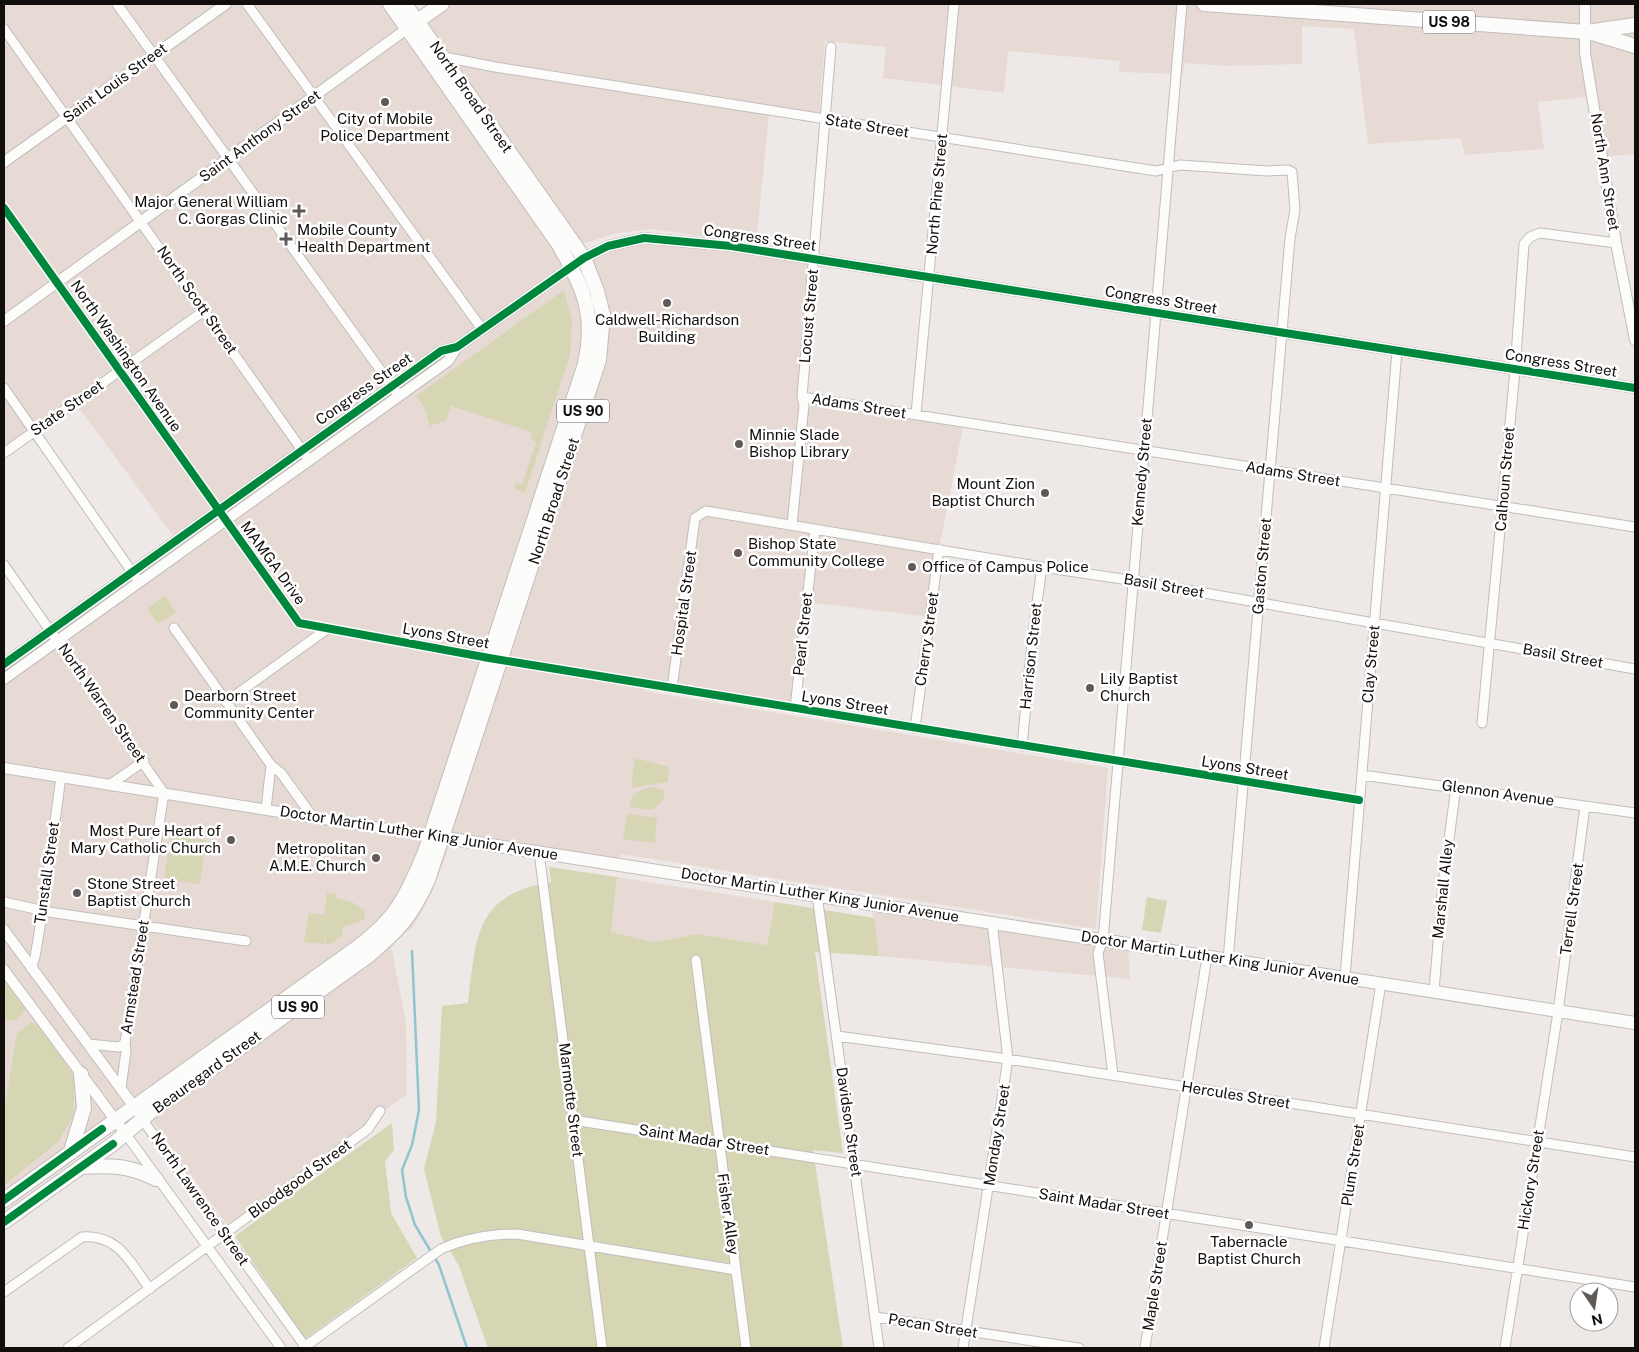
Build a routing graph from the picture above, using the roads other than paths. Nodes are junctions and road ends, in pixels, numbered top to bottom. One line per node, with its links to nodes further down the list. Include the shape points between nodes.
1 (117, 4): 18 (street)
2 (226, 4): 18 (street, Saint Louis Street)
3 (246, 4): 20 (street)
4 (390, 4): 12 (main road, North Broad Street / US 90)
5 (405, 4): 12 (main road, North Broad Street / US 90)
6 (442, 4): 12 (main road, Saint Anthony Street)
7 (954, 4): 23 (street, North Pine Street)
8 (1182, 4): 26 (street, Kennedy Street)
9 (1204, 4): 11 (main road, US 98)
10 (1585, 4): 15 (street, North Ann Street)
11 (1330, 9): 15 (main road, US 98)
12 (413, 25): 19 (main road, North Broad Street / US 90); 20 (street, Saint Anthony Street); 33 (main road, North Broad Street / US 90)
13 (1635, 25): 15 (main road, US 98)
14 (4, 29): 21 (street, North Scott Street)
15 (1586, 32): 16 (main road); 30 (street, North Ann Street, via 1585,52)
16 (1635, 46)
17 (831, 47): 22 (street, Locust Street)
18 (154, 55): 21 (street, Saint Louis Street); 24 (street)
19 (444, 57): 22 (street, State Street); 31 (main road, North Broad Street / US 90)
20 (314, 97): 24 (street, Saint Anthony Street); 39 (street)
21 (67, 118): 25 (street, Saint Louis Street); 29 (street, North Scott Street)
22 (825, 119): 23 (street, State Street); 32 (street, Locust Street)
23 (942, 138): 26 (street, State Street, via 1156,171); 34 (street, North Pine Street)
24 (229, 158): 29 (street, Saint Anthony Street); 46 (street)
25 (4, 162)
26 (1168, 168): 27 (street, State Street, via 1180,165); 37 (street, Kennedy Street)
27 (1292, 172): 40 (street, Gaston Street, via 1295,210)
28 (4, 208): 35 (street, North Washington Avenue)
29 (141, 222): 35 (street, Saint Anthony Street); 36 (street, North Scott Street)
30 (1616, 243): 41 (street, North Ann Street); 44 (street, Calhoun Street, via 1540,233 1524,244)
31 (584, 258): 32 (street, Congress Street, via 608,246 644,238 731,246); 33 (street, Congress Street); 79 (main road, North Broad Street / US 90, via 603,315 599,360)
32 (814, 259): 34 (street, Congress Street); 50 (street, Locust Street)
33 (572, 267): 39 (street, Congress Street); 79 (main road, North Broad Street / US 90, via 586,299 589,347)
34 (930, 277): 37 (street, Congress Street); 51 (street, North Pine Street)
35 (57, 283): 38 (street, Saint Anthony Street); 45 (street, North Washington Avenue)
36 (204, 311): 45 (street, State Street); 53 (street, North Scott Street)
37 (1156, 312): 40 (street, Congress Street); 54 (street, Kennedy Street)
38 (4, 321)
39 (482, 329): 42 (street, Congress Street)
40 (1282, 333): 43 (street, Congress Street); 57 (street, Gaston Street)
41 (1635, 340)
42 (457, 346): 46 (street, Congress Street, via 441,351); 49 (street, Congress Street, via 448,361)
43 (1397, 351): 44 (street, Congress Street); 58 (street, Clay Street)
44 (1515, 370): 48 (street, Congress Street); 59 (street, Calhoun Street)
45 (119, 371): 52 (street, State Street); 60 (street, North Washington Avenue)
46 (392, 386): 49 (street); 53 (street, Congress Street)
47 (4, 388): 52 (street)
48 (1635, 388)
49 (399, 396): 56 (street, Congress Street)
50 (802, 397): 51 (street, Adams Street); 63 (street, Locust Street, via 804,405)
51 (916, 414): 54 (street, Adams Street)
52 (34, 431): 55 (street, State Street); 69 (street)
53 (302, 450): 56 (street, North Scott Street); 60 (street, Congress Street)
54 (1144, 452): 57 (street, Adams Street); 70 (street, Kennedy Street)
55 (4, 453)
56 (309, 460): 62 (street, Congress Street)
57 (1270, 471): 58 (street, Adams Street); 72 (street, Gaston Street)
58 (1385, 488): 59 (street, Adams Street); 73 (street, Clay Street)
59 (1502, 506): 64 (street, Adams Street); 78 (street, Calhoun Street)
60 (218, 511): 62 (street, North Washington Avenue); 69 (street, Congress Street)
61 (695, 518): 63 (street, Basil Street, via 706,511); 83 (street, Hospital Street)
62 (225, 520): 71 (street, Congress Street); 75 (street, MAMGA Drive, via 299,623)
63 (792, 525): 65 (street, Basil Street)
64 (1635, 527)
65 (815, 529): 66 (street, Basil Street); 85 (street, Pearl Street)
66 (940, 550): 68 (street, Basil Street); 87 (street, Cherry Street)
67 (4, 565): 76 (street, North Warren Street)
68 (1042, 567): 70 (street, Basil Street); 88 (street, Harrison Street)
69 (132, 572): 71 (street); 76 (street, Congress Street)
70 (1132, 580): 72 (street, Basil Street); 90 (street, Kennedy Street)
71 (139, 582): 77 (street, Congress Street)
72 (1259, 602): 73 (street, Basil Street); 95 (street, Gaston Street)
73 (1374, 622): 78 (street, Basil Street); 93 (street, Clay Street)
74 (174, 628): 84 (street)
75 (327, 629): 79 (street, Lyons Street); 84 (street)
76 (51, 630): 77 (street, North Warren Street); 80 (street, Congress Street)
77 (58, 640): 82 (street, Congress Street); 89 (street, North Warren Street)
78 (1489, 643): 81 (street, Basil Street); 86 (street, Calhoun Street)
79 (495, 659): 83 (street, Lyons Street); 104 (main road, North Broad Street / US 90)
80 (4, 664)
81 (1635, 668)
82 (4, 679)
83 (672, 688): 85 (street, Lyons Street)
84 (226, 702): 91 (street)
85 (795, 708): 87 (street, Lyons Street)
86 (1482, 723)
87 (915, 728): 88 (street, Lyons Street)
88 (1022, 746): 90 (street, Lyons Street)
89 (144, 761): 96 (street); 98 (street, North Warren Street)
90 (1117, 761): 95 (street, Lyons Street); 112 (street, Kennedy Street)
91 (271, 765): 101 (street); 103 (street)
92 (4, 768): 94 (street, Doctor Martin Luther King Junior Avenue)
93 (1362, 774): 97 (street, Glennon Avenue); 99 (street, Clay Street)
94 (61, 776): 96 (street, Doctor Martin Luther King Junior Avenue); 108 (street, Tunstall Street)
95 (1245, 782): 99 (street, Lyons Street); 116 (street, Gaston Street)
96 (111, 784): 98 (street, Doctor Martin Luther King Junior Avenue)
97 (1456, 787): 100 (street, Glennon Avenue); 121 (street, Marshall Alley, via 1443,883)
98 (164, 793): 101 (street, Doctor Martin Luther King Junior Avenue); 110 (street, Armstead Street)
99 (1359, 800): 119 (street, Clay Street)
100 (1585, 806): 102 (street, Glennon Avenue); 122 (street, Terrell Street)
101 (266, 809): 103 (street, Doctor Martin Luther King Junior Avenue)
102 (1635, 813)
103 (312, 816): 104 (street, Doctor Martin Luther King Junior Avenue)
104 (437, 836): 105 (main road, Doctor Martin Luther King Junior Avenue); 133 (main road, Beauregard Street / US 90, via 408,894 392,918 373,936)
105 (539, 852): 106 (main road, Doctor Martin Luther King Junior Avenue); 136 (street, Marmotte Street)
106 (817, 895): 109 (main road, Doctor Martin Luther King Junior Avenue); 124 (street, Davidson Street)
107 (4, 902): 108 (street)
108 (43, 909): 110 (street); 117 (street, Tunstall Street)
109 (992, 922): 112 (main road, Doctor Martin Luther King Junior Avenue); 127 (street, Monday Street)
110 (143, 926): 113 (street); 125 (street, Armstead Street)
111 (4, 930): 117 (street, North Lawrence Street)
112 (1103, 940): 114 (main road, Doctor Martin Luther King Junior Avenue); 129 (street, Kennedy Street, via 1098,953)
113 (246, 941)
114 (1207, 957): 116 (main road, Doctor Martin Luther King Junior Avenue); 130 (street, Maple Street)
115 (696, 960): 138 (street, Fisher Alley)
116 (1228, 960): 119 (main road, Doctor Martin Luther King Junior Avenue)
117 (31, 968): 126 (street, North Lawrence Street)
118 (4, 970): 128 (street, North Lawrence Street)
119 (1344, 977): 120 (main road, Doctor Martin Luther King Junior Avenue)
120 (1381, 983): 121 (main road, Doctor Martin Luther King Junior Avenue); 134 (street, Plum Street)
121 (1434, 991): 122 (main road, Doctor Martin Luther King Junior Avenue)
122 (1558, 1012): 123 (main road, Doctor Martin Luther King Junior Avenue); 139 (street, Hickory Street)
123 (1635, 1023)
124 (837, 1036): 127 (street, Hercules Street); 142 (street, Davidson Street)
125 (125, 1043): 126 (street, Armstead Street, via 119,1047); 131 (street, Armstead Street)
126 (88, 1044): 131 (street, North Lawrence Street)
127 (1008, 1059): 129 (street, Hercules Street); 145 (street, Monday Street)
128 (81, 1074): 135 (street, North Lawrence Street); 140 (main road, via 84,1108)
129 (1113, 1076): 130 (street, Hercules Street)
130 (1186, 1087): 134 (street, Hercules Street); 147 (street, Maple Street)
131 (121, 1088): 133 (street, North Lawrence Street)
132 (380, 1111): 149 (street, Bloodgood Street, via 368,1128)
133 (138, 1113): 135 (main road, Beauregard Street / US 90); 137 (main road, Beauregard Street / US 90); 149 (street, North Lawrence Street)
134 (1360, 1115): 139 (street, Hercules Street); 150 (street, Plum Street)
135 (115, 1120): 137 (street, North Lawrence Street); 140 (main road, Beauregard Street / US 90)
136 (573, 1120): 138 (street, Saint Madar Street); 152 (street, Marmotte Street)
137 (125, 1134): 143 (main road, Beauregard Street / US 90); 144 (street, North Lawrence Street)
138 (719, 1143): 142 (street, Saint Madar Street); 153 (street, Fisher Alley)
139 (1537, 1143): 141 (street, Hercules Street); 154 (street, Hickory Street)
140 (71, 1151): 146 (main road, Beauregard Street / US 90)
141 (1635, 1158)
142 (855, 1164): 145 (street, Saint Madar Street); 158 (street, Davidson Street)
143 (80, 1167): 144 (main road, via 120,1166 137,1169); 148 (main road, Beauregard Street / US 90)
144 (156, 1179): 151 (street, North Lawrence Street)
145 (989, 1185): 147 (street, Saint Madar Street); 159 (street, Monday Street)
146 (4, 1200)
147 (1166, 1213): 150 (street, Saint Madar Street); 168 (street, Maple Street)
148 (4, 1222)
149 (225, 1234): 151 (street, Bloodgood Street); 162 (street, North Lawrence Street)
150 (1341, 1241): 154 (street, Saint Madar Street); 169 (street, Plum Street)
151 (208, 1246): 156 (street, Bloodgood Street); 161 (street, North Lawrence Street)
152 (590, 1246): 153 (street); 162 (street, via 517,1234 460,1241 427,1258); 163 (street, Marmotte Street)
153 (736, 1270): 164 (street, Fisher Alley)
154 (1516, 1270): 155 (street, Saint Madar Street); 170 (street, Hickory Street)
155 (1635, 1287)
156 (150, 1289): 157 (street, via 120,1249 96,1236 82,1237); 160 (street, Bloodgood Street)
157 (4, 1292)
158 (876, 1317): 159 (street, Pecan Street); 165 (street, Davidson Street)
159 (965, 1331): 166 (street, Monday Street); 167 (street, Pecan Street)
160 (68, 1348)
161 (281, 1348)
162 (305, 1348)
163 (602, 1348)
164 (746, 1348)
165 (879, 1348)
166 (963, 1348)
167 (1079, 1348)
168 (1145, 1348)
169 (1324, 1348)
170 (1505, 1348)

